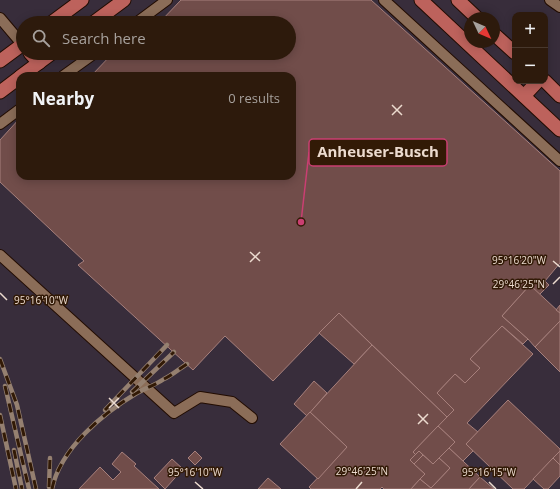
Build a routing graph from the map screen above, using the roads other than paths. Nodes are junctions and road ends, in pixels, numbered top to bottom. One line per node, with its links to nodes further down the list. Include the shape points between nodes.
1 (82, 0): 10 (main road)
2 (124, 0): 11 (main road)
3 (167, 0): 12 (lane)
4 (384, 0): 32 (lane)
5 (458, 0): 9 (main road)
6 (550, 0): 8 (lane)
7 (423, 1): 27 (main road)
8 (560, 7)
9 (471, 12)
10 (60, 16)
11 (102, 16)
12 (145, 16)
13 (0, 18): 14 (lane)
14 (16, 37)
15 (500, 39): 16 (main road)
16 (512, 50)
17 (16, 54): 20 (main road)
18 (24, 60): 21 (main road)
19 (85, 60): 22 (lane)
20 (0, 61)
21 (21, 72)
22 (69, 72)
23 (16, 79): 26 (main road)
24 (535, 84): 27 (main road)
25 (548, 84): 28 (main road)
26 (0, 92)
27 (524, 96): 31 (main road)
28 (560, 96)
29 (16, 111): 30 (lane)
30 (0, 124)
31 (560, 130)
32 (560, 162)
33 (1, 258): 34 (lane, via 174,413 200,397 232,402)
34 (252, 418)

